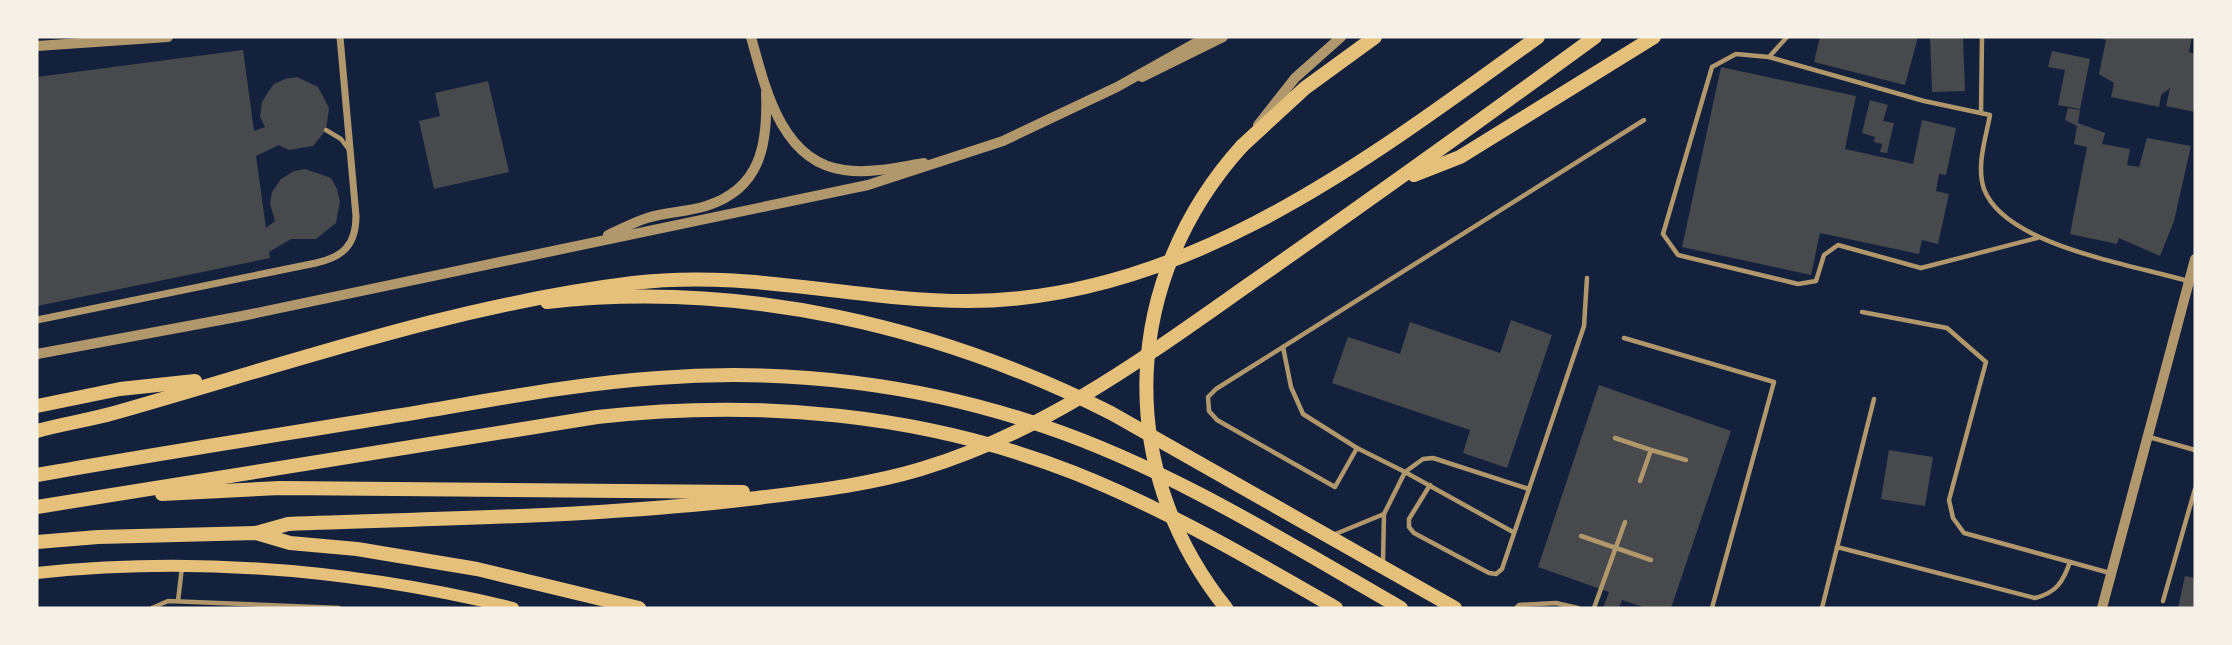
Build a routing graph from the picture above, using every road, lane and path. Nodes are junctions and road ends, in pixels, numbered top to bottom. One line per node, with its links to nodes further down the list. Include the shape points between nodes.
1 (169, 37): 13 (street)
2 (340, 37): 21 (street)
3 (751, 37): 16 (street)
4 (1206, 37): 15 (street)
5 (1223, 37): 15 (street, via 1166,68)
6 (1341, 37): 20 (street, via 1295,78)
7 (1375, 37): 20 (highway, via 1305,88)
8 (1538, 37): 30 (highway, via 1381,150 1314,190 1209,244 1090,286 1026,298 967,301 772,281 674,280)
9 (1595, 37): 23 (highway)
10 (1654, 37): 23 (highway, via 1460,157)
11 (1787, 37): 14 (lane)
12 (1982, 37): 17 (lane)
13 (37, 46)
14 (1769, 57): 17 (lane); 24 (lane, via 1736,54 1712,67 1663,234 1678,255 1798,284 1816,281 1824,254 1838,245 1920,268)
15 (1117, 87): 22 (street, via 1003,141)
16 (766, 89): 22 (street, via 792,142 824,165 864,171); 25 (street, via 764,146 755,167 734,192 705,206 647,218)
17 (1981, 113): 24 (lane, via 1990,115 1981,169 1984,190 2002,213)
18 (1644, 120): 33 (lane)
19 (326, 130): 21 (lane, via 341,139)
20 (1242, 146): 77 (highway, via 1200,200 1172,253 1154,311 1146,371 1149,430 1162,491 1184,546)
21 (350, 152): 31 (street, via 356,229 348,248 337,257)
22 (949, 160): 25 (street, via 838,193)
23 (1394, 184): 51 (highway, via 1132,366 1059,411 970,452 879,480)
24 (2037, 238): 28 (lane)
25 (590, 243): 34 (street)
26 (2195, 259): 28 (street)
27 (1587, 278): 49 (lane, via 1584,326)
28 (2189, 281): 39 (street)
29 (1862, 312): 64 (lane, via 1947,328 1986,362 1949,500 1953,518 1964,533)
30 (463, 313): 35 (highway); 59 (highway, via 554,301 655,298 765,305 884,327 972,353 1056,386)
31 (37, 320)
32 (1624, 338): 84 (lane, via 1774,382)
33 (1283, 347): 41 (lane, via 1303,414); 41 (lane, via 1216,389 1208,397 1209,411 1217,420 1335,488)
34 (37, 354)
35 (227, 377): 37 (highway, via 120,389); 38 (highway)
36 (1874, 399): 61 (lane)
37 (37, 406)
38 (37, 431)
39 (2148, 437): 43 (lane); 68 (street)
40 (1615, 438): 42 (lane)
41 (1357, 448): 45 (lane)
42 (1651, 450): 44 (lane); 47 (lane)
43 (2195, 450)
44 (1686, 460)
45 (1405, 472): 48 (lane); 49 (lane, via 1423,459 1433,458); 54 (lane)
46 (37, 475): 79 (highway, via 617,382 718,375 839,381 960,401 1103,448 1188,488)
47 (1640, 481)
48 (1430, 485): 56 (lane); 56 (lane, via 1409,519 1413,533 1496,574 1502,569)
49 (1529, 489): 56 (lane)
50 (2195, 489): 71 (lane)
51 (797, 493): 52 (highway, via 280,488); 57 (highway, via 636,510 288,524)
52 (89, 498): 53 (highway); 78 (highway, via 597,417 705,409 806,412 955,436 1072,472 1156,510)
53 (37, 507)
54 (1384, 514): 59 (lane); 66 (lane)
55 (1625, 522): 62 (lane)
56 (1513, 532)
57 (256, 533): 60 (highway); 76 (highway, via 487,571)
58 (1581, 536): 62 (lane)
59 (1329, 537): 66 (highway)
60 (37, 542)
61 (1837, 547): 64 (lane, via 2035,598 2050,594 2063,580); 85 (lane)
62 (1616, 549): 63 (lane); 83 (lane)
63 (1651, 560)
64 (2070, 562): 68 (lane)
65 (182, 565): 67 (main road); 70 (lane); 75 (main road, via 272,568 362,579)
66 (1384, 568): 80 (highway)
67 (37, 573)
68 (2111, 574): 86 (street)
69 (168, 601): 70 (lane); 72 (lane); 73 (lane)
70 (178, 601): 74 (lane)
71 (2163, 601)
72 (152, 608)
73 (172, 608)
74 (339, 608)
75 (513, 608)
76 (639, 608)
77 (1226, 608)
78 (1336, 608)
79 (1401, 608)
80 (1455, 608)
81 (1516, 608): 82 (lane, via 1556,603)
82 (1578, 608)
83 (1594, 608)
84 (1712, 608)
85 (1822, 608)
86 (2102, 608)

